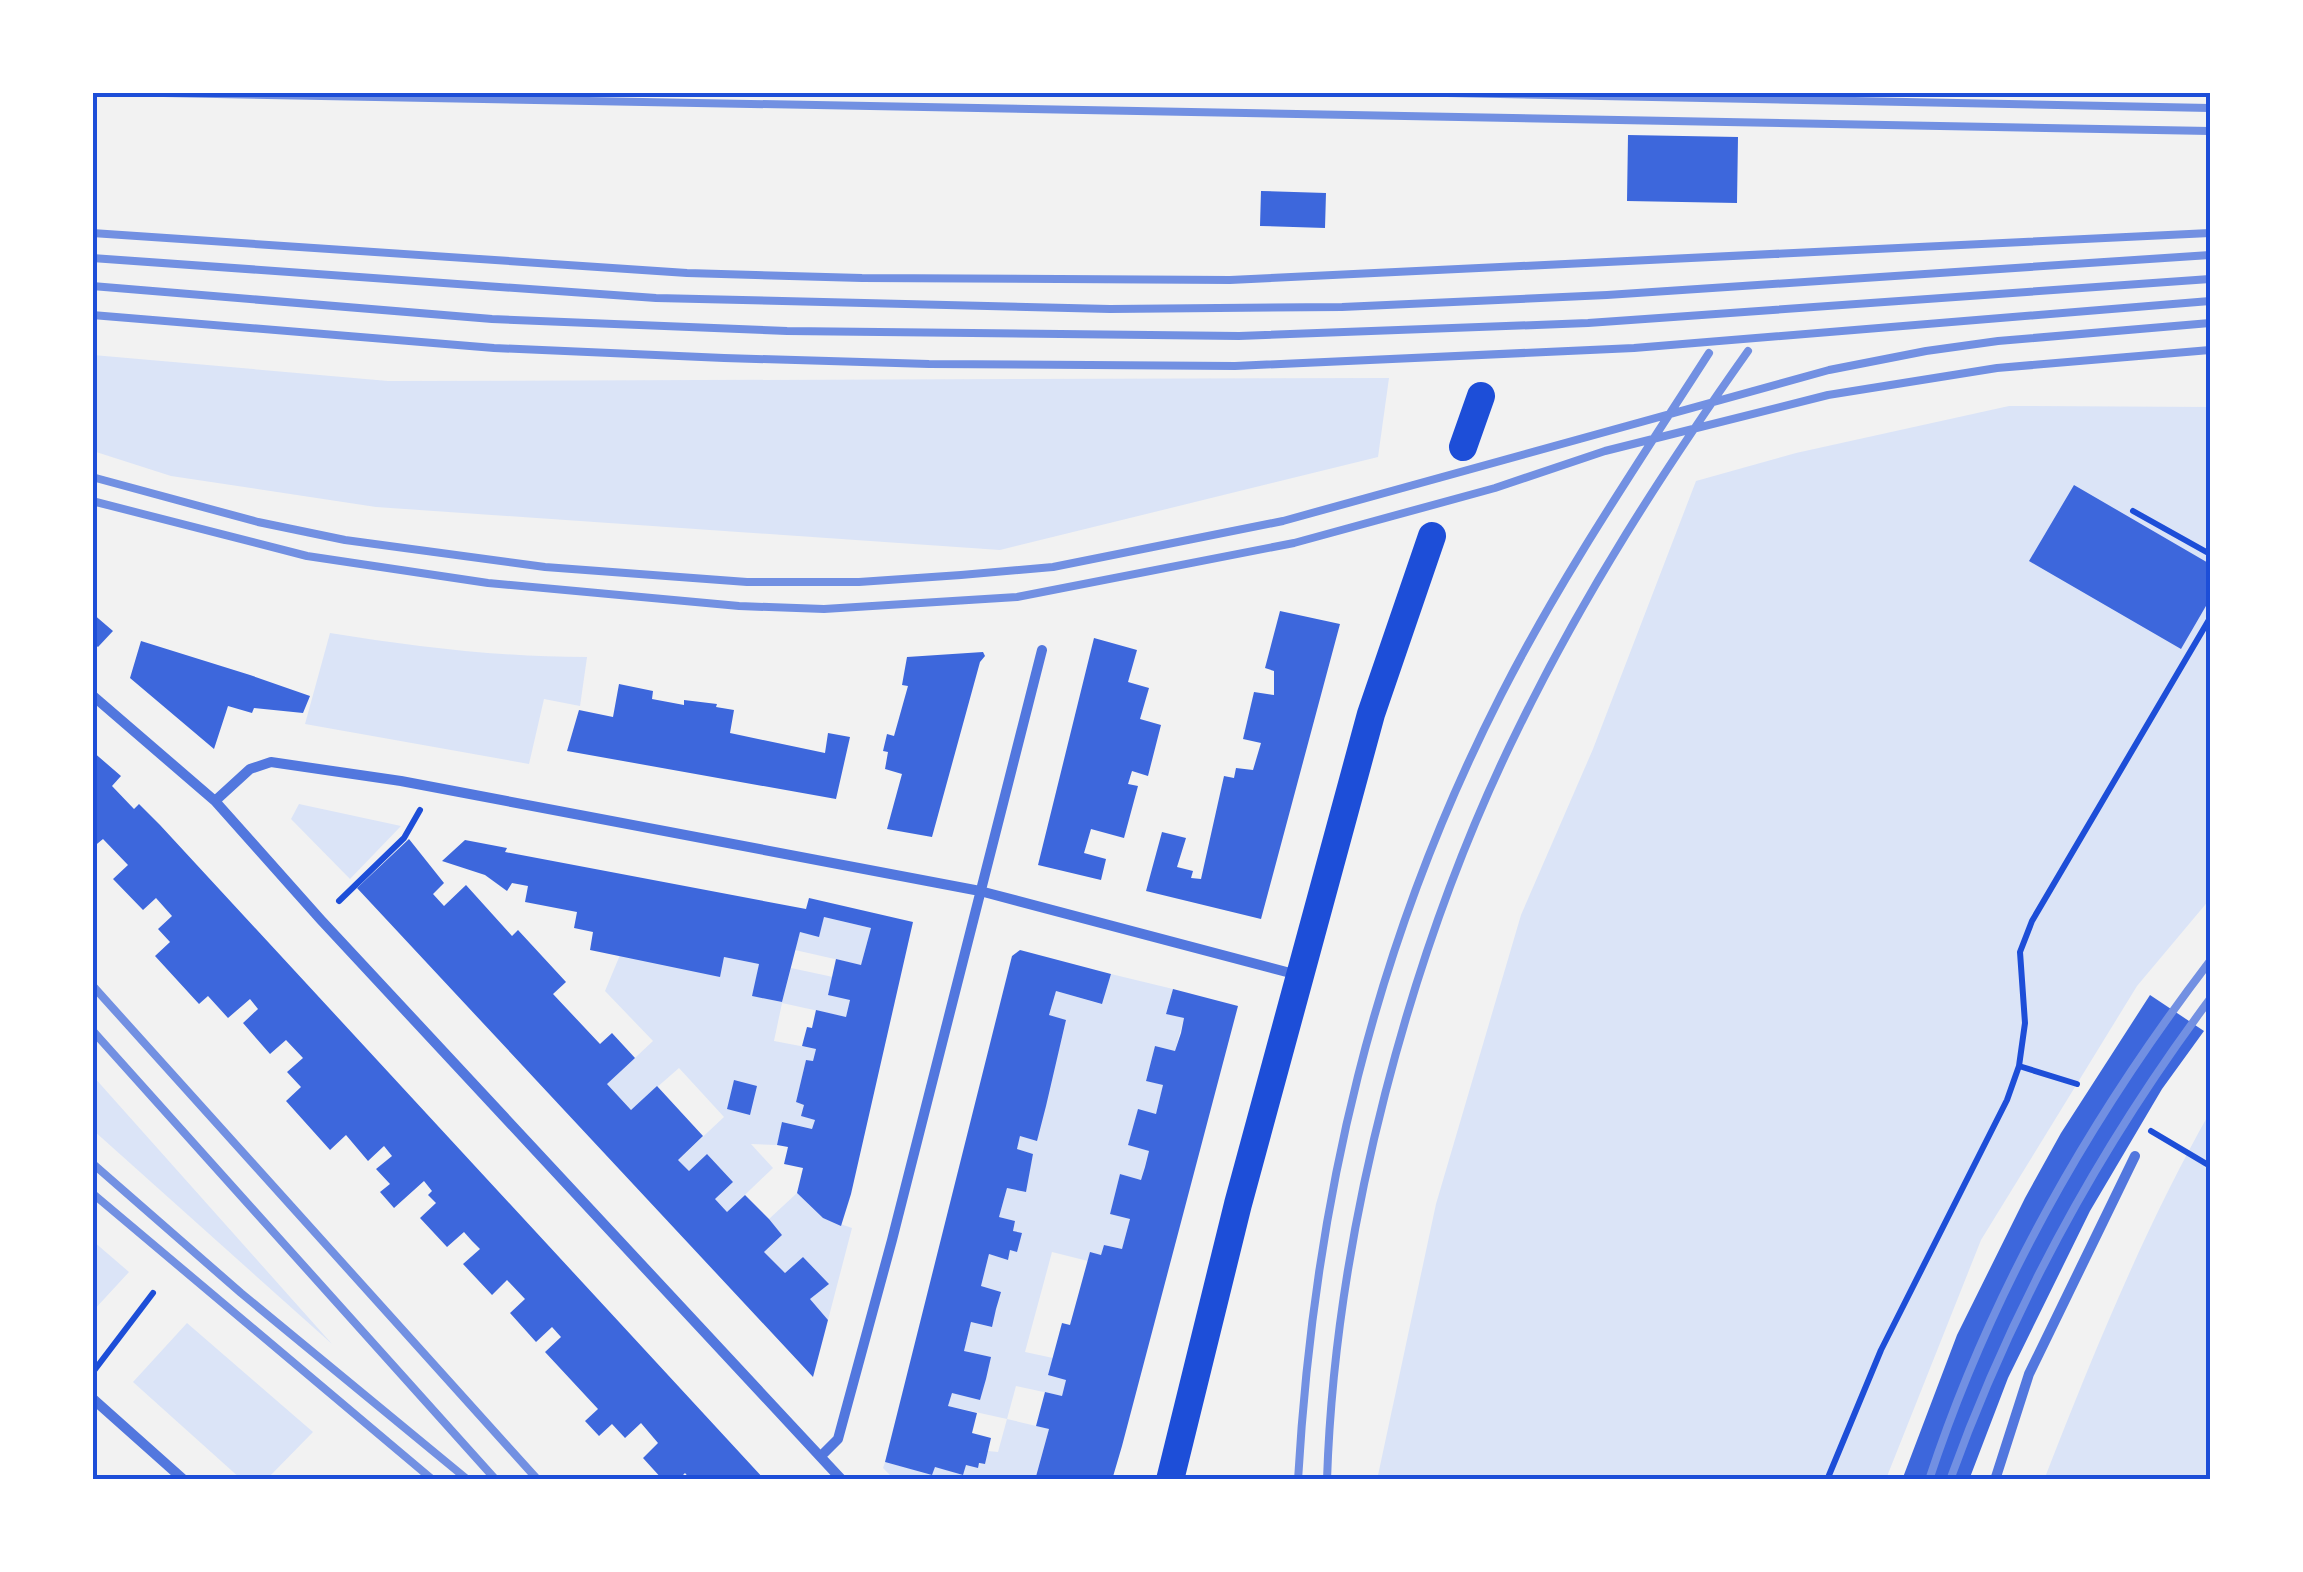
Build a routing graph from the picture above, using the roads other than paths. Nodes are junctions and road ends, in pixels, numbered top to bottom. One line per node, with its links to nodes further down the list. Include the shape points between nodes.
1 (1481, 396): 2 (highway)
2 (1463, 447)
3 (1432, 536): 8 (highway, via 1370,714)
4 (1042, 650): 7 (street)
5 (92, 695): 6 (street)
6 (215, 801): 7 (street, via 250,769 271,762); 11 (street)
7 (980, 891): 8 (street); 11 (street, via 838,1439)
8 (1300, 976): 14 (highway)
9 (2134, 1156): 15 (street, via 2029,1374)
10 (92, 1398): 12 (street)
11 (821, 1456): 13 (street)
12 (184, 1480)
13 (842, 1480)
14 (1170, 1480)
15 (1996, 1480)

